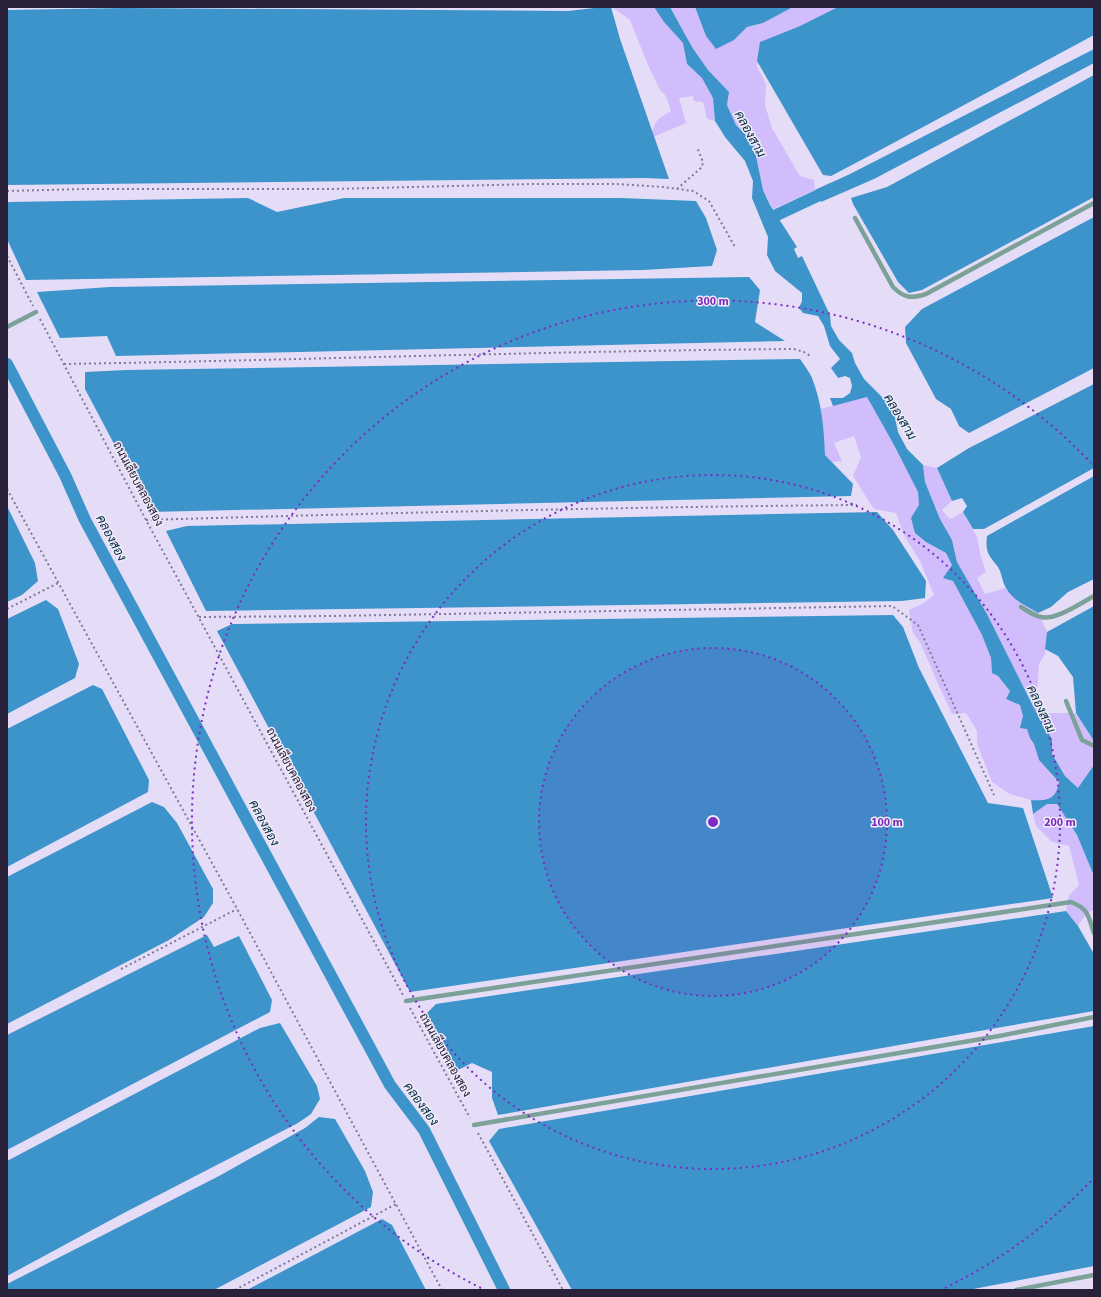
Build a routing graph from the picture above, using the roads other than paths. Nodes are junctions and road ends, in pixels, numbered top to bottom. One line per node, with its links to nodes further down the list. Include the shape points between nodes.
1 (1094, 203): 2 (lane, via 916,297 907,297 893,287)
2 (855, 218)
3 (36, 312): 4 (lane)
4 (7, 327)
5 (1094, 596): 6 (lane, via 1057,616 1043,618)
6 (1022, 607)
7 (1066, 701): 8 (lane, via 1082,740)
8 (1094, 746)
9 (1094, 933): 10 (lane, via 1087,913 1081,906 1071,902)
10 (406, 1001)
11 (1094, 1017): 12 (lane, via 999,1036)
12 (474, 1125)
13 (1094, 1275): 14 (lane)
14 (1016, 1290)

